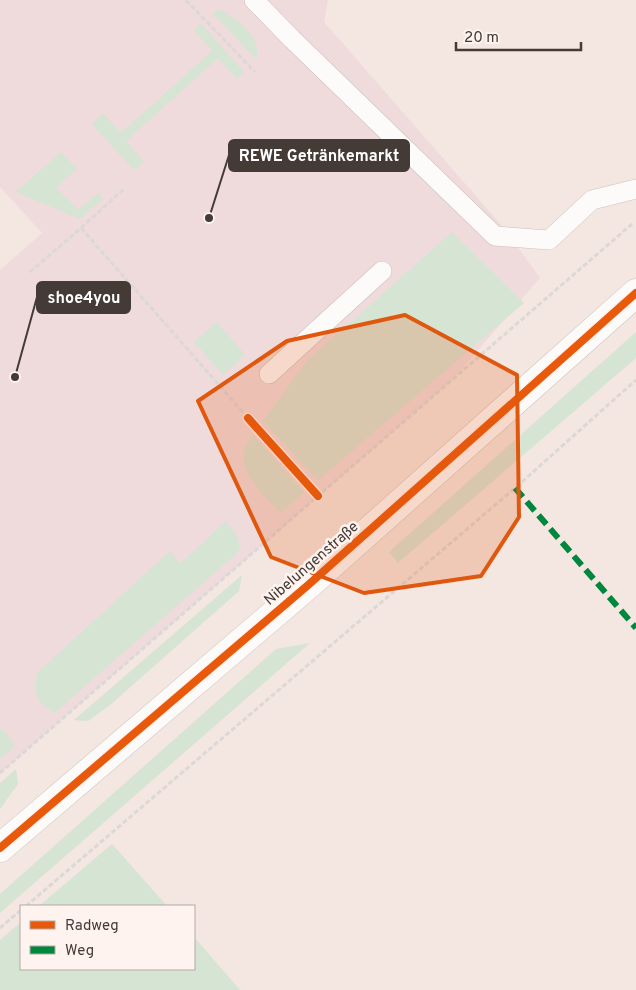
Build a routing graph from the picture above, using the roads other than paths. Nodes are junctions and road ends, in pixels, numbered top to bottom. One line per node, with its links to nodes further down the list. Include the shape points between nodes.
1 (254, 0): 2 (lane, via 496,236 549,240 592,200)
2 (636, 189)
3 (382, 271): 5 (lane)
4 (636, 293): 6 (street, Nibelungenstraße, via 308,586)
5 (269, 374)
6 (0, 848)

